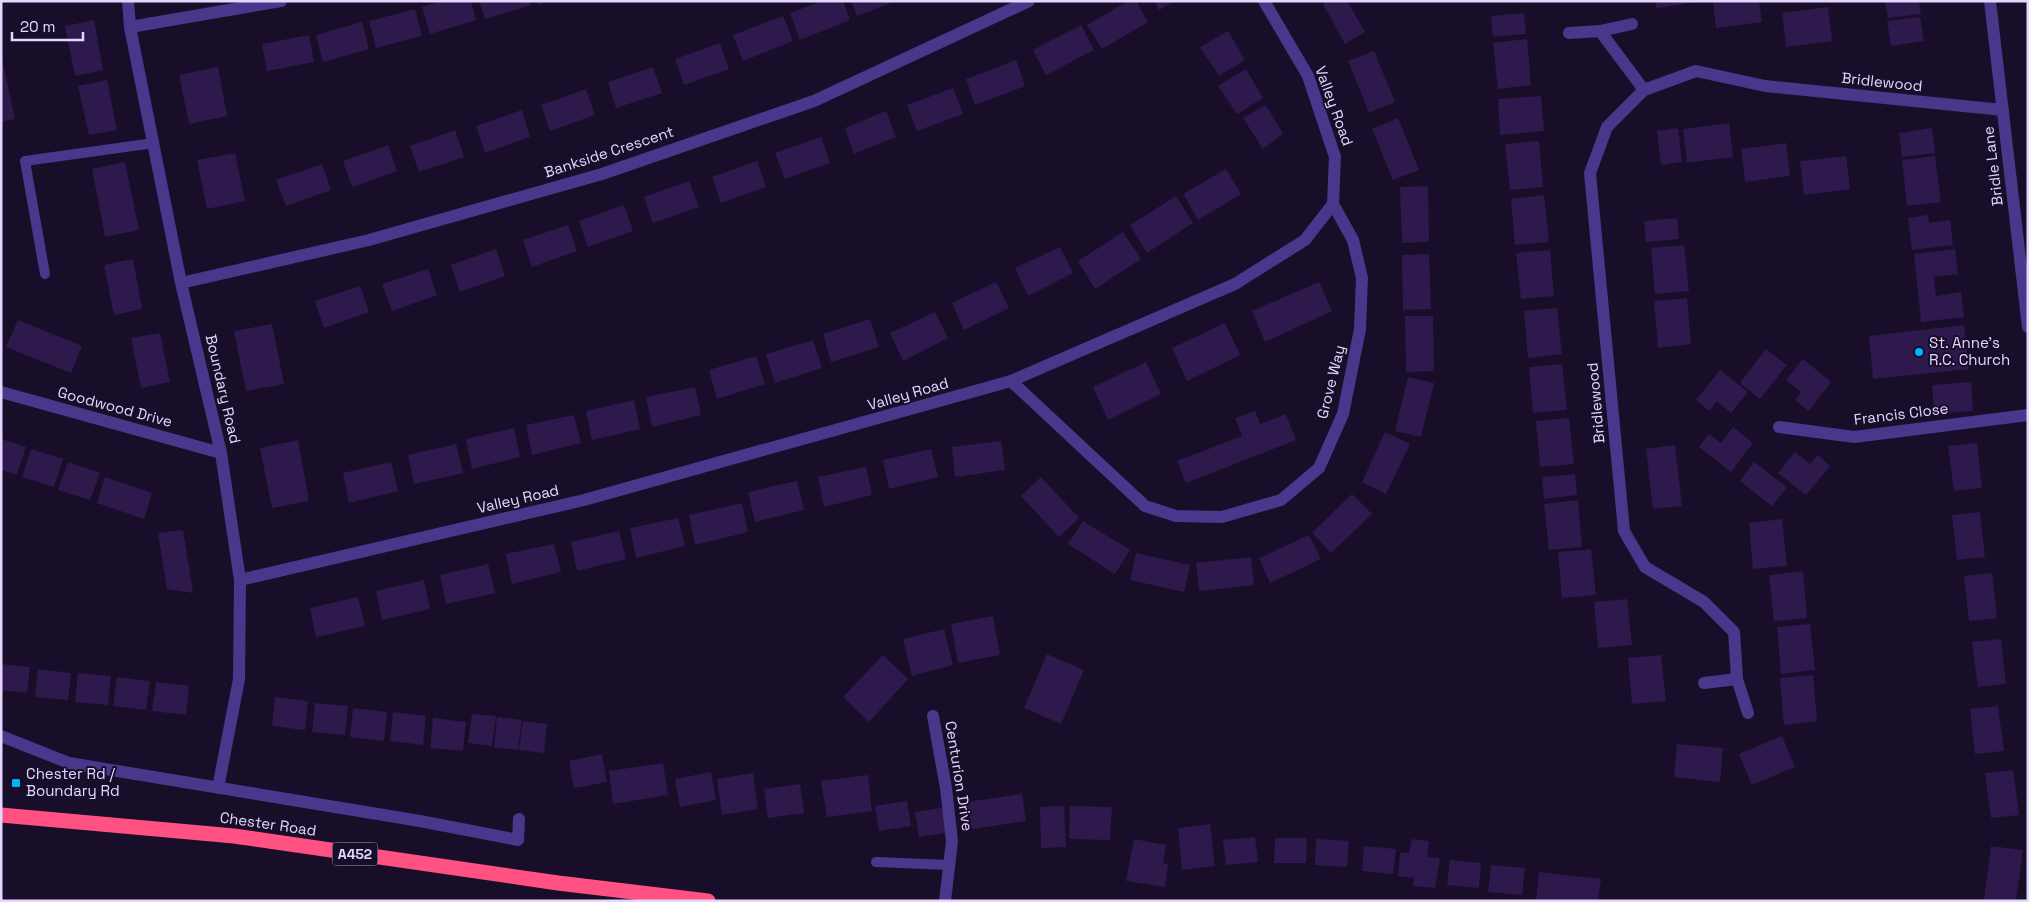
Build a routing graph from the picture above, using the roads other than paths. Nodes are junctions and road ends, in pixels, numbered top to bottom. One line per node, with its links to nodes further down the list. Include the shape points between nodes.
1 (128, 1): 7 (street, Boundary Road)
2 (1028, 1): 15 (street, Bankside Crescent, via 814,101 602,174 369,240)
3 (1264, 1): 13 (street, Valley Road, via 1308,76 1335,157)
4 (1990, 1): 11 (street, Bridle Lane)
5 (273, 2): 7 (street)
6 (1632, 24): 8 (street)
7 (130, 27): 12 (street, Boundary Road)
8 (1600, 31): 9 (street); 10 (street)
9 (1569, 33)
10 (1644, 90): 11 (street, Bridlewood, via 1696,71 1765,86); 23 (street, Bridlewood, via 1607,128 1590,173 1624,531 1645,567 1704,602 1734,632)
11 (2003, 110): 16 (street, Bridle Lane)
12 (154, 143): 14 (lane, via 25,161); 15 (street, Boundary Road)
13 (1333, 204): 17 (street, Valley Road, via 1305,240 1235,284); 17 (street, Grove Way, via 1353,240 1362,278 1360,329 1343,414 1319,468 1281,500 1222,517 1176,516 1145,506)
14 (44, 274)
15 (181, 283): 21 (street, Boundary Road)
16 (2028, 328)
17 (1012, 381): 22 (street, Valley Road, via 584,500)
18 (1, 392): 21 (street, Goodwood Drive)
19 (2028, 415): 20 (street, Francis Close, via 1854,437)
20 (1779, 427)
21 (222, 453): 22 (street, Boundary Road)
22 (240, 580): 28 (street, Boundary Road, via 239,679)
23 (1737, 679): 24 (street); 25 (street, Bridlewood)
24 (1704, 683)
25 (1748, 714)
26 (934, 716): 32 (street, Centurion Drive, via 952,841)
27 (1, 736): 28 (street, Chester Road, via 69,763)
28 (218, 788): 30 (street, Chester Road, via 518,840)
29 (1, 816): 33 (highway, Chester Road / A452, via 234,836 558,883)
30 (519, 819)
31 (876, 862): 32 (lane)
32 (950, 865): 34 (street, Centurion Drive)
33 (708, 901)
34 (945, 901)

